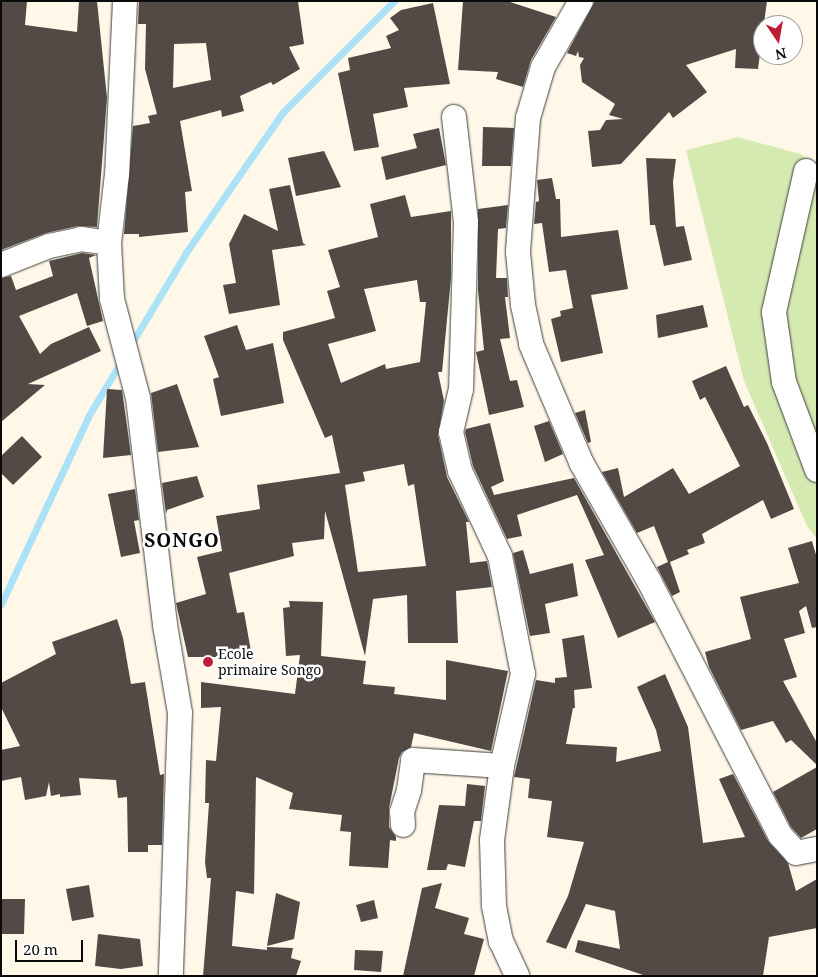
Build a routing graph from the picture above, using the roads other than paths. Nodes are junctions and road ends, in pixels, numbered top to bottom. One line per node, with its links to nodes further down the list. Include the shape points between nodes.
1 (125, 1): 5 (street, via 117,174)
2 (581, 1): 10 (street, via 543,67 528,118 518,252 531,344 582,464 649,581 780,835 796,853)
3 (454, 117): 8 (street, via 466,222 461,389 451,432 460,471 500,556 523,674)
4 (806, 171): 7 (street, via 774,312 784,382)
5 (108, 243): 6 (street, via 81,240 49,246); 11 (street, via 112,299 132,372 180,713)
6 (1, 265)
7 (817, 470)
8 (502, 766): 9 (street, via 413,760 402,812); 12 (street, via 492,840 494,906 501,941)
9 (403, 825)
10 (817, 849)
11 (171, 976)
12 (517, 976)

